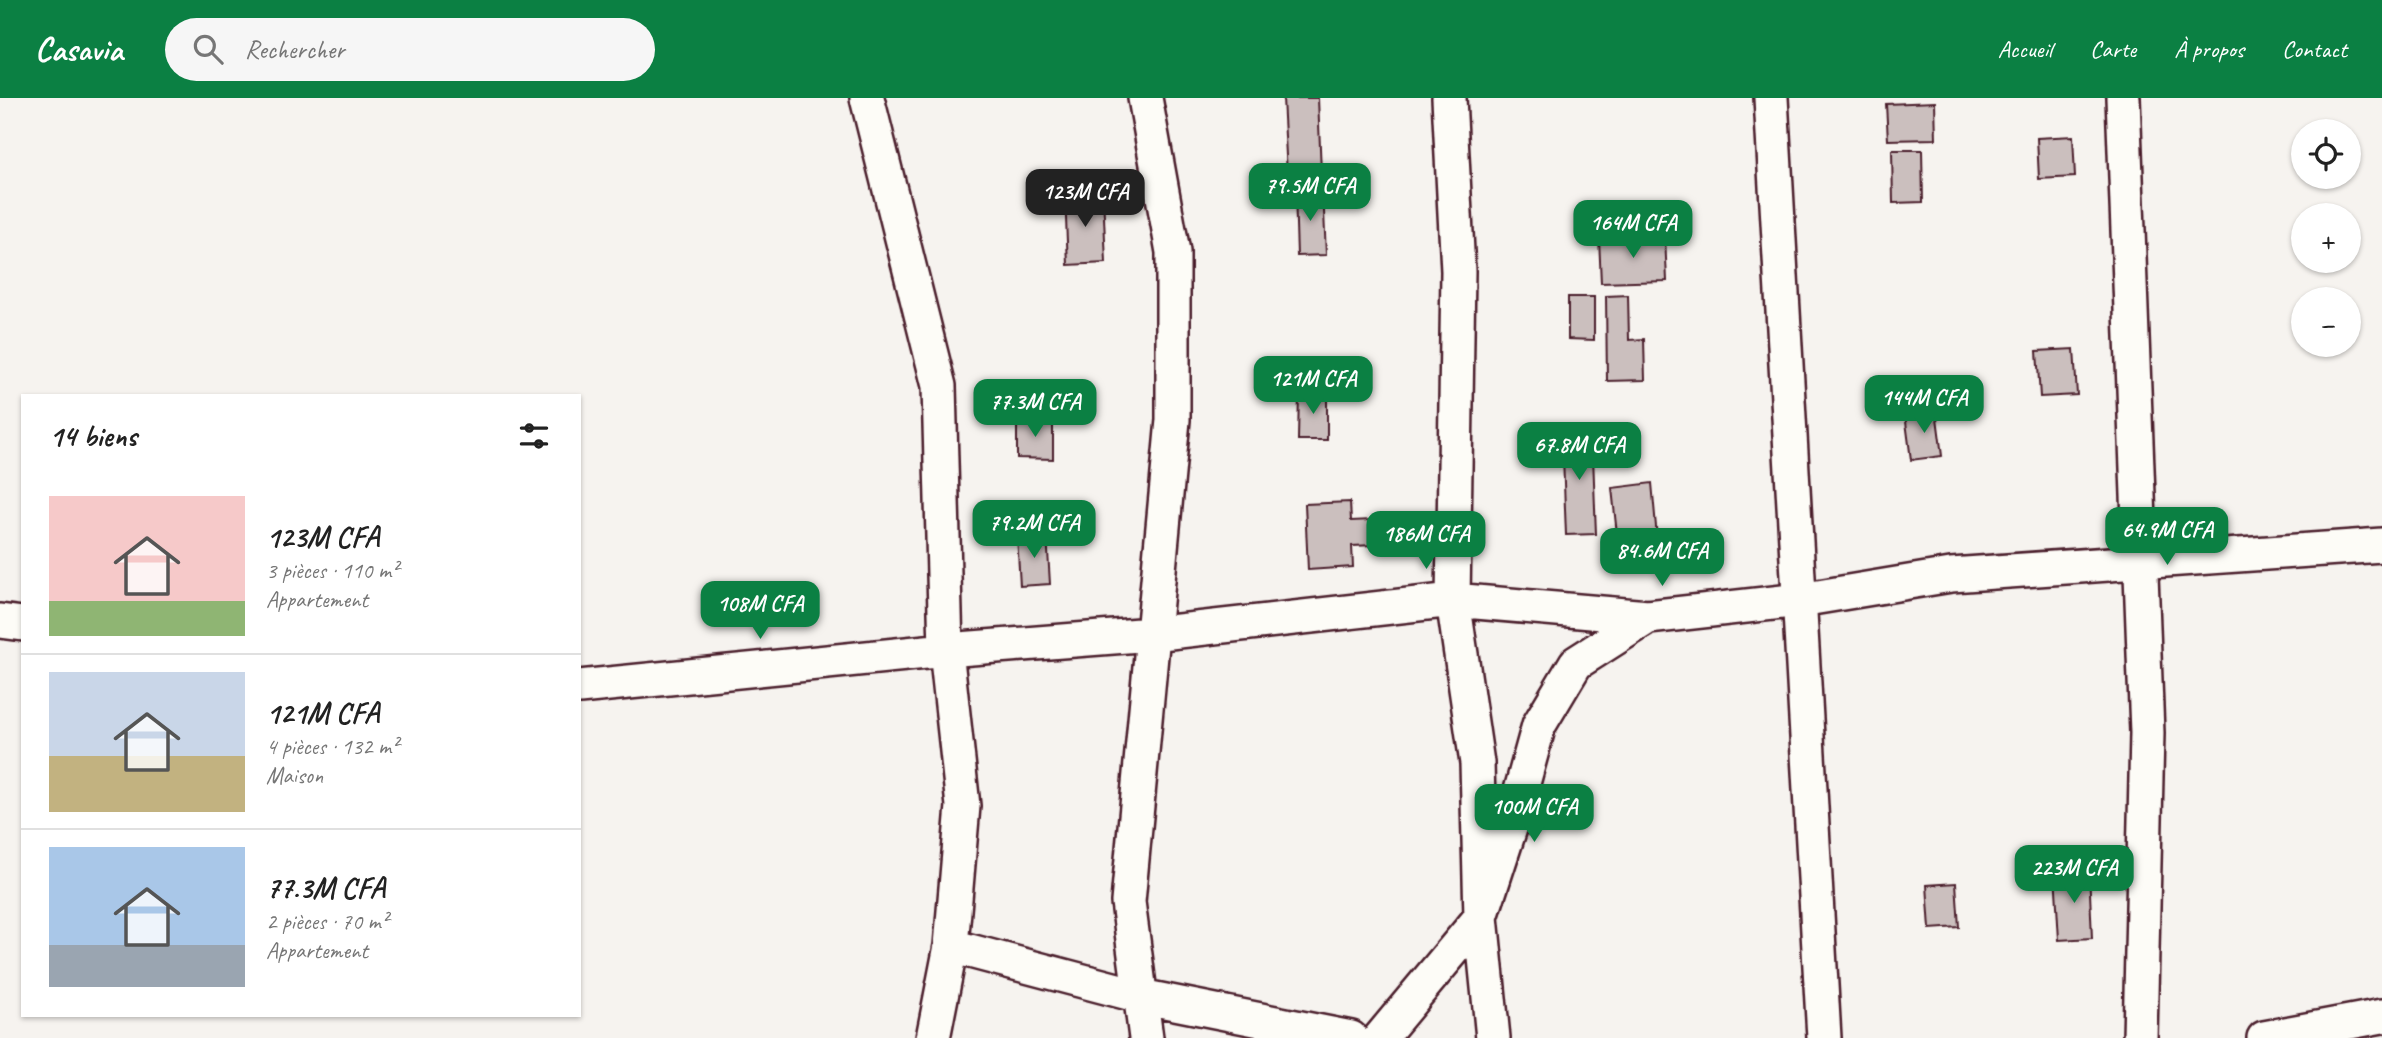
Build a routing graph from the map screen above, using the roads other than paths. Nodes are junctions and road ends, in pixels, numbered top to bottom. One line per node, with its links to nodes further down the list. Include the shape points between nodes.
1 (867, 98): 14 (street, via 939,387)
2 (1145, 98): 13 (street, via 1173,252 1173,420)
3 (1449, 98): 8 (street, via 1458,271)
4 (1771, 98): 9 (street)
5 (2123, 98): 7 (street)
6 (2382, 545): 7 (street)
7 (2140, 563): 9 (street, via 1951,575); 26 (street, via 2147,733)
8 (1452, 600): 10 (street); 13 (street); 16 (street, via 1477,762)
9 (1800, 600): 10 (street); 25 (street)
10 (1648, 617): 16 (street, via 1576,663 1539,726)
11 (0, 621): 12 (street)
12 (21, 624)
13 (1152, 634): 14 (street); 18 (street, via 1128,902)
14 (946, 650): 15 (street); 17 (street, via 963,806)
15 (581, 687)
16 (1481, 917): 23 (street); 24 (street)
17 (951, 946): 18 (street); 20 (street)
18 (1140, 996): 21 (street); 22 (street)
19 (2382, 1016): 27 (street)
20 (933, 1038)
21 (1146, 1038)
22 (1351, 1038)
23 (1380, 1038)
24 (1493, 1038)
25 (1824, 1038)
26 (2140, 1038)
27 (2264, 1038)

